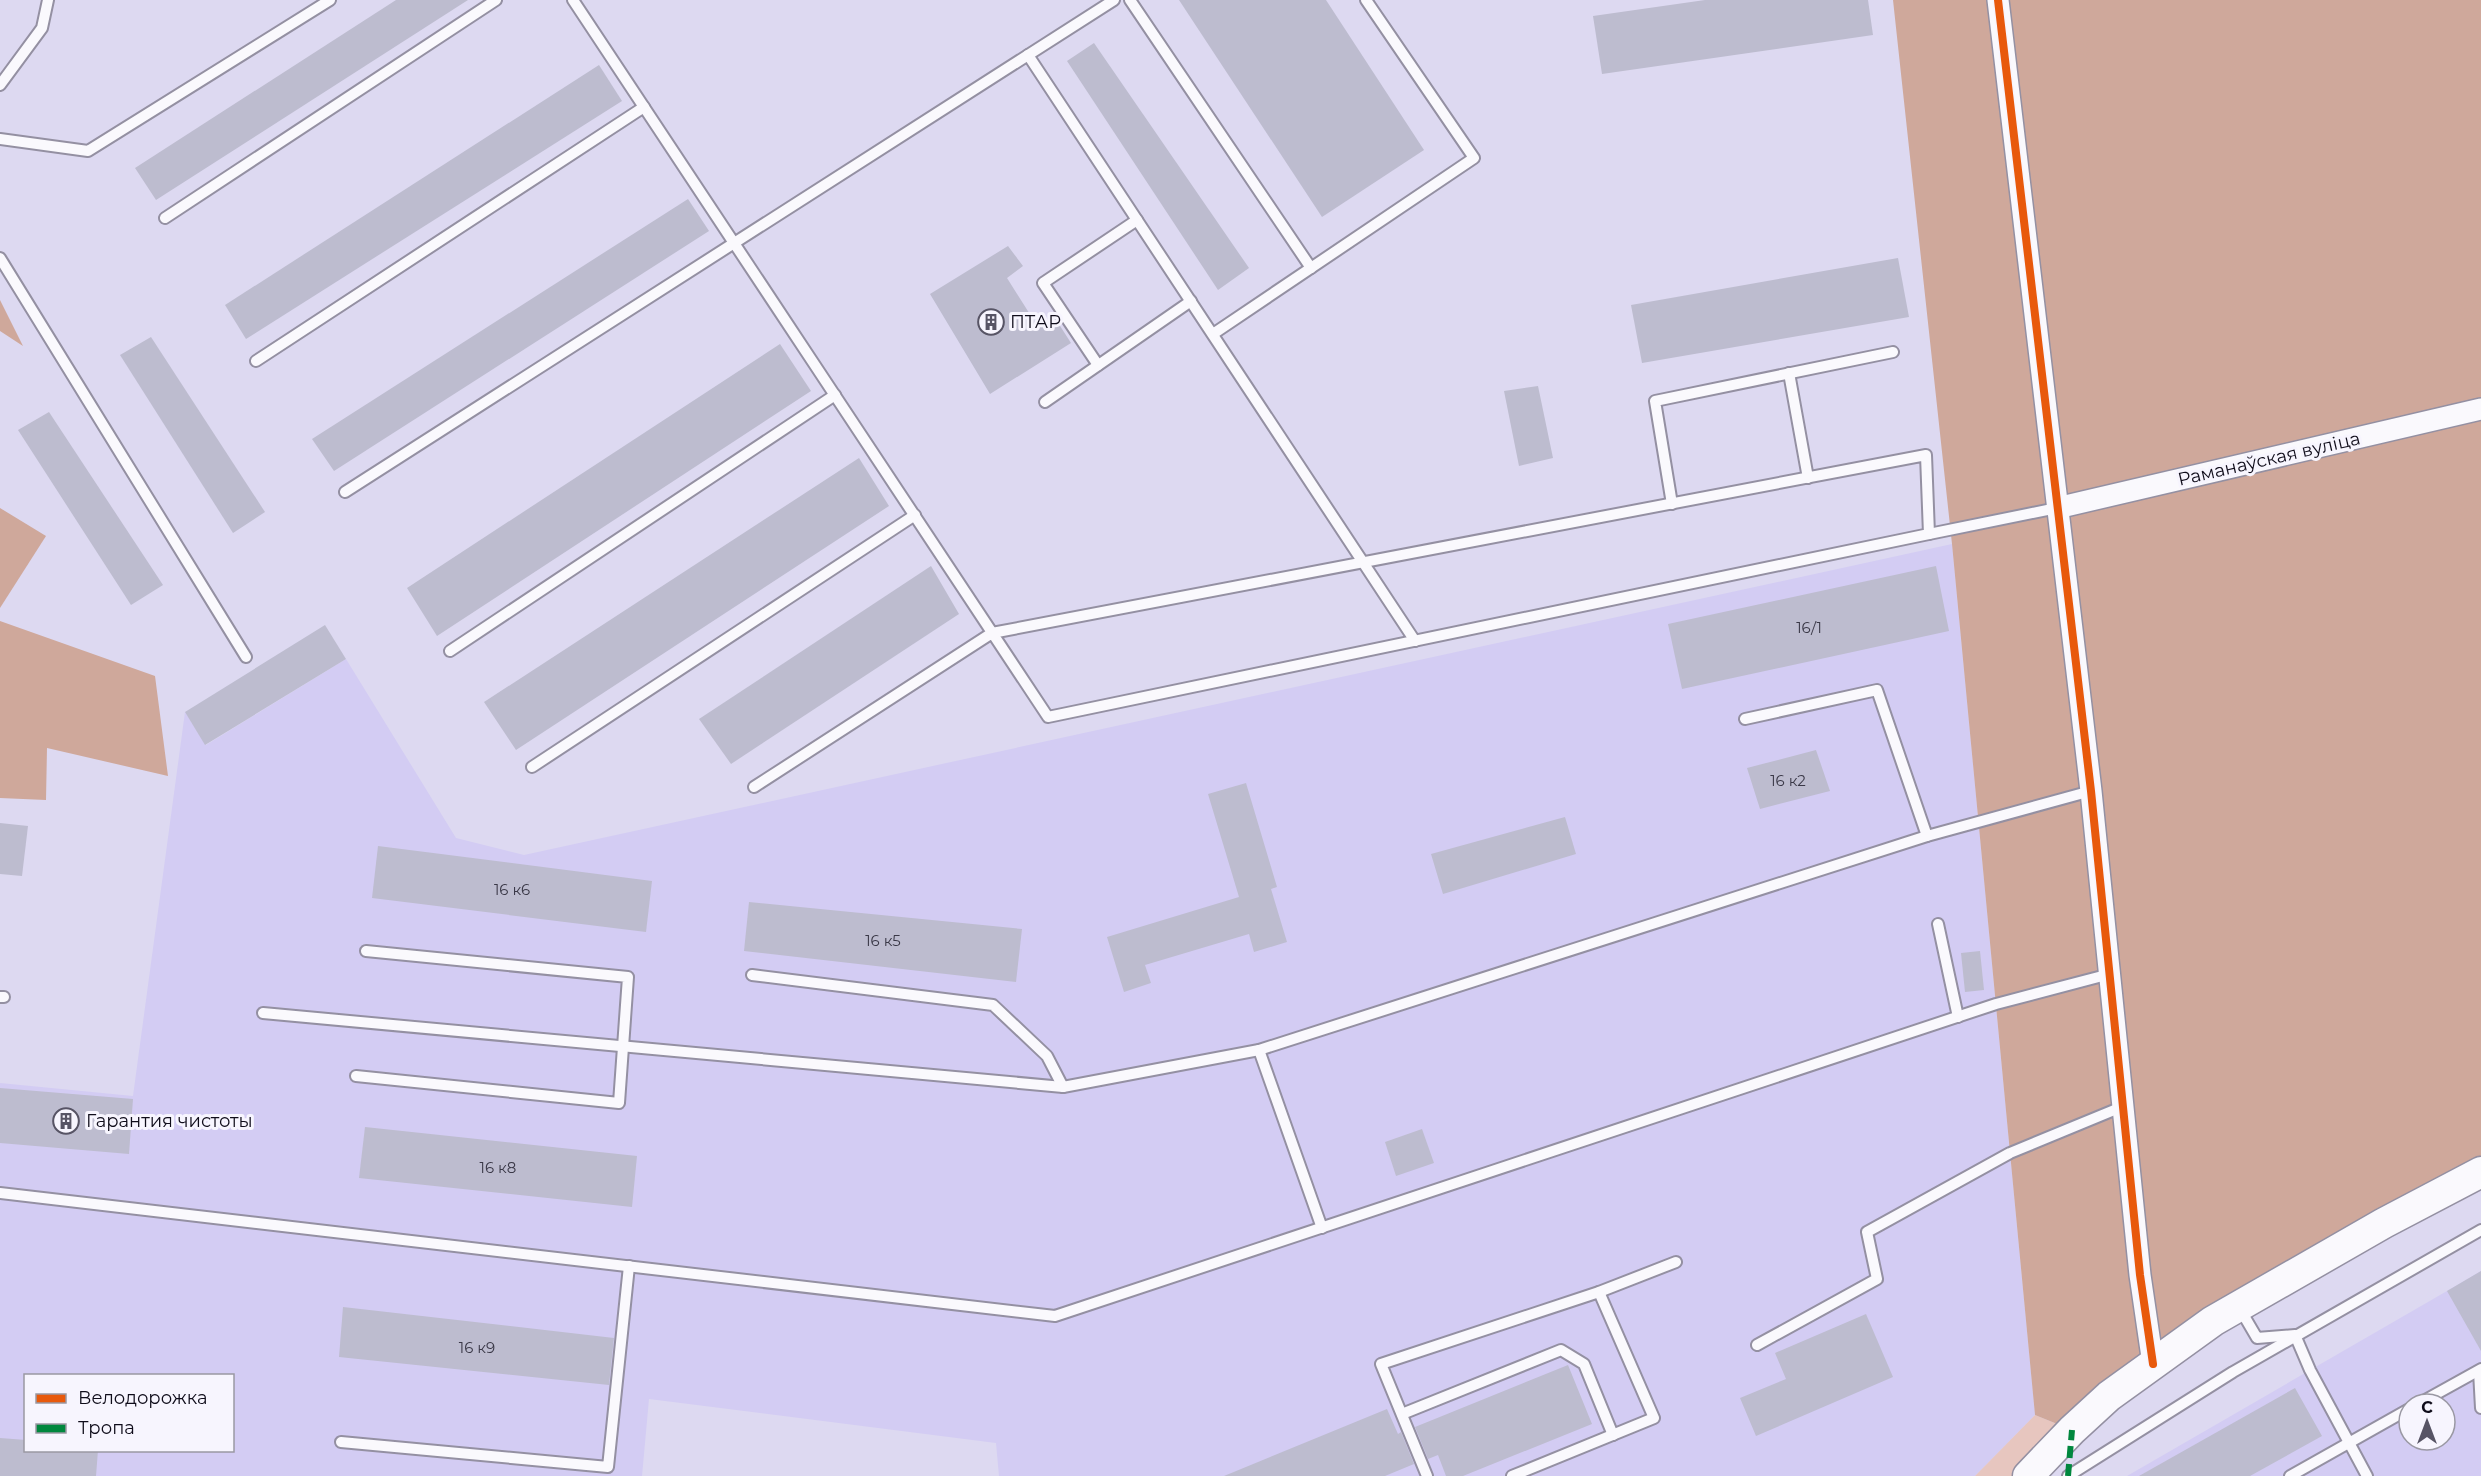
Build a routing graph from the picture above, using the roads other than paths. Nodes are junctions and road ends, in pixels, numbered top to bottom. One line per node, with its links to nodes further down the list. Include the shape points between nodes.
1 (48, 0): 10 (lane, via 42,28)
2 (330, 0): 12 (lane, via 88,151)
3 (496, 0): 13 (lane)
4 (573, 0): 11 (lane)
5 (1114, 0): 9 (lane)
6 (1130, 0): 17 (lane)
7 (1366, 0): 17 (lane, via 1474,158)
8 (1998, 0): 30 (street)
9 (1028, 55): 14 (lane); 15 (lane)
10 (0, 85)
11 (644, 107): 15 (lane); 21 (lane)
12 (0, 139)
13 (165, 218)
14 (1137, 220): 18 (lane); 22 (lane, via 1043,283)
15 (735, 244): 24 (lane); 28 (lane)
16 (0, 258): 37 (lane)
17 (1311, 268): 19 (lane)
18 (1191, 301): 19 (lane); 22 (lane)
19 (1213, 334): 33 (lane)
20 (1893, 352): 23 (lane)
21 (256, 361)
22 (1098, 365): 25 (lane)
23 (1789, 373): 27 (lane); 29 (lane, via 1655,401)
24 (835, 395): 31 (lane); 36 (lane)
25 (1044, 402)
26 (2481, 409): 30 (street, Раманаўская вуліца)
27 (1808, 478): 29 (lane); 32 (lane, via 1926,455)
28 (345, 492)
29 (1672, 504): 33 (lane)
30 (2057, 508): 32 (lane); 41 (street)
31 (915, 515): 34 (lane); 39 (lane)
32 (1929, 534): 35 (lane)
33 (1363, 562): 34 (lane); 35 (lane)
34 (992, 633): 35 (lane, via 1048,717); 40 (lane)
35 (1415, 641)
36 (450, 651)
37 (246, 657)
38 (1745, 719): 42 (lane, via 1877,690)
39 (532, 767)
40 (754, 787)
41 (2091, 791): 42 (lane); 45 (street)
42 (1927, 836): 50 (lane)
43 (1938, 924): 48 (lane)
44 (366, 951): 49 (lane, via 628,977)
45 (2110, 974): 48 (lane); 53 (street)
46 (752, 975): 52 (lane, via 993,1005 1047,1056)
47 (263, 1013): 49 (lane)
48 (1958, 1017): 56 (lane)
49 (624, 1046): 51 (lane, via 619,1103); 52 (lane)
50 (1259, 1050): 52 (lane); 56 (lane)
51 (356, 1076)
52 (1063, 1087)
53 (2124, 1106): 63 (lane, via 2010,1153 1868,1232 1877,1279); 64 (street)
54 (2481, 1172): 61 (main road)
55 (0, 1193): 59 (lane)
56 (1322, 1228): 59 (lane, via 1055,1316)
57 (2481, 1230): 62 (lane)
58 (1676, 1262): 60 (lane)
59 (629, 1266): 71 (lane, via 608,1467)
60 (1599, 1292): 68 (lane, via 1381,1364); 70 (lane, via 1654,1418)
61 (2238, 1306): 62 (lane, via 2257,1338); 64 (main road)
62 (2295, 1335): 72 (lane); 76 (lane)
63 (1756, 1345)
64 (2153, 1364): 75 (main road, via 2109,1396)
65 (2480, 1370): 66 (lane); 67 (lane)
66 (2440, 1392)
67 (2481, 1408)
68 (1402, 1414): 70 (lane, via 1562,1350 1584,1364); 73 (lane)
69 (2397, 1416): 72 (lane)
70 (1613, 1435): 74 (lane)
71 (341, 1442)
72 (2349, 1442): 77 (lane); 78 (lane)
73 (1427, 1476)
74 (1512, 1476)
75 (2028, 1476)
76 (2068, 1476)
77 (2290, 1476)
78 (2367, 1476)

